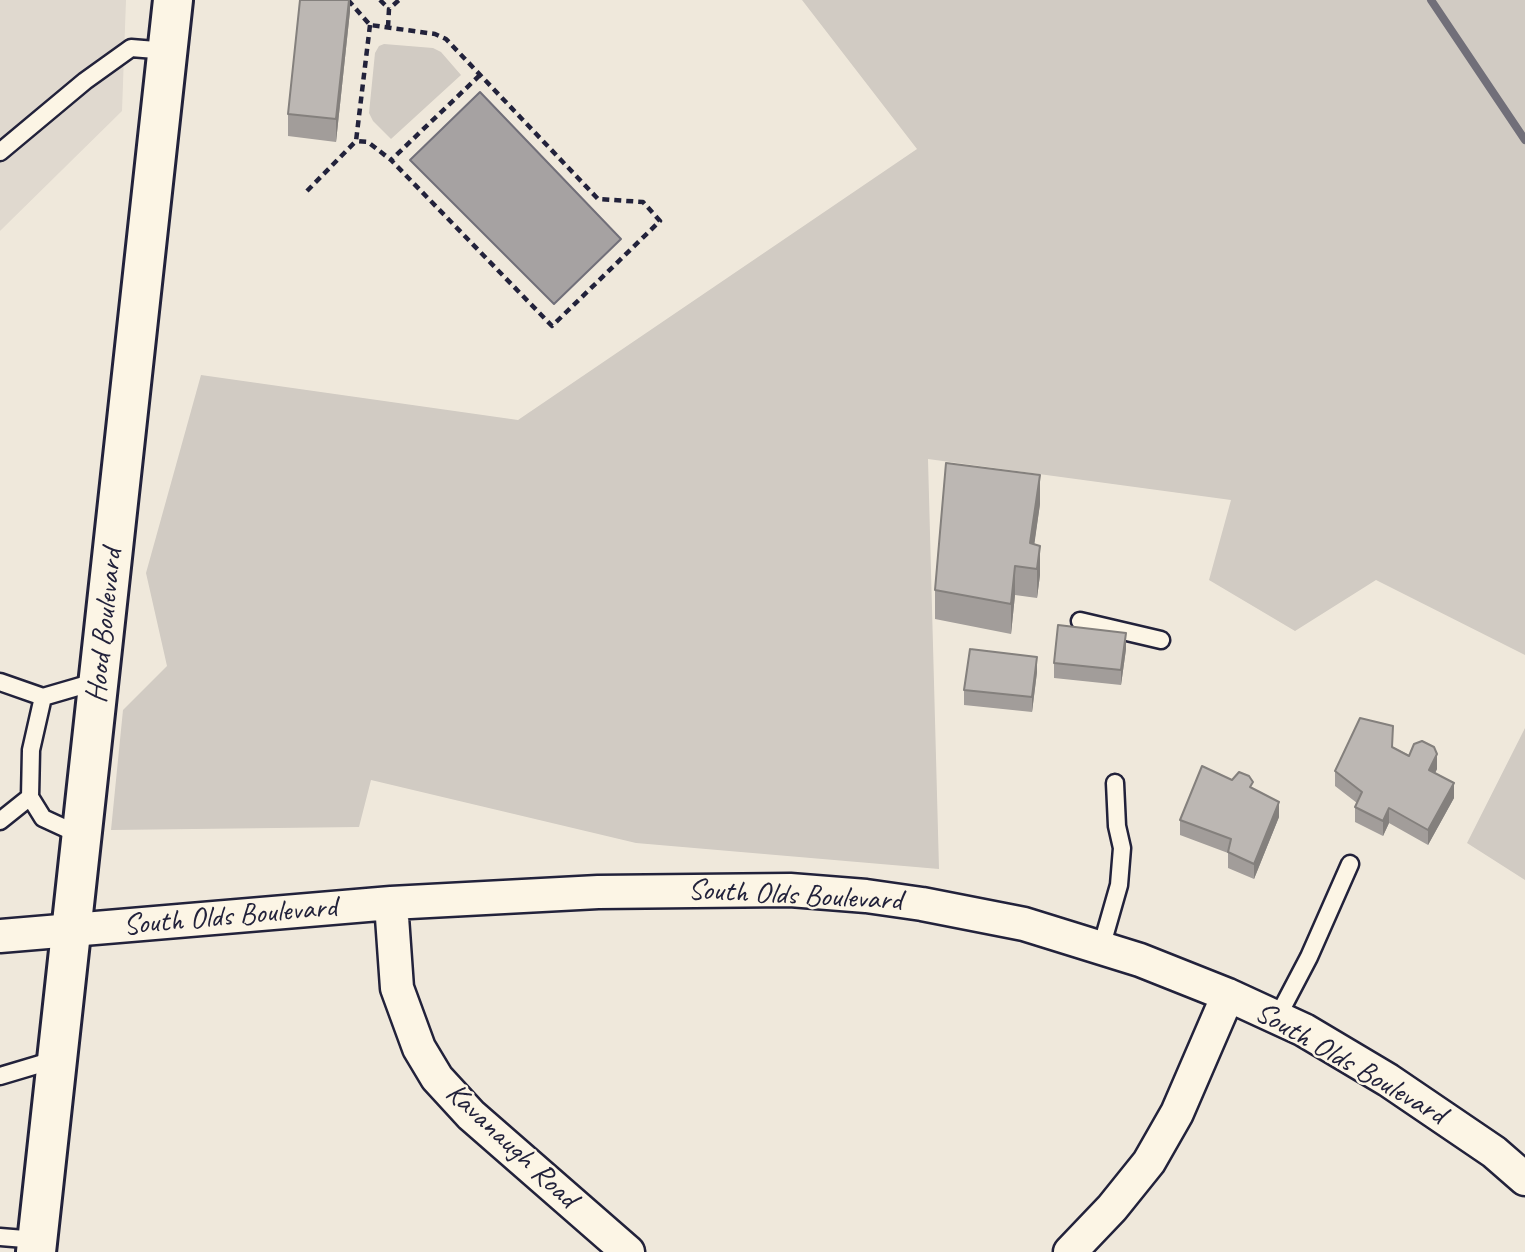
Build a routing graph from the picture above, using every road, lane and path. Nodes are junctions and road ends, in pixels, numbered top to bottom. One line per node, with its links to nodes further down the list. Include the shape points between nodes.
1 (173, 0): 8 (street, Hood Boulevard)
2 (348, 0): 6 (path)
3 (380, 0): 5 (path)
4 (399, 0): 5 (path)
5 (389, 9): 7 (path)
6 (370, 25): 7 (path); 10 (path)
7 (388, 27): 9 (path, via 446,39)
8 (168, 51): 11 (lane, via 131,48); 16 (street, Hood Boulevard)
9 (480, 75): 12 (path); 12 (path, via 598,199 643,202 660,221 552,326)
10 (356, 141): 12 (path, via 368,142); 13 (path)
11 (0, 152)
12 (391, 160)
13 (307, 191)
14 (1080, 621): 15 (lane)
15 (1161, 640)
16 (99, 681): 18 (lane); 22 (street, Hood Boulevard)
17 (0, 682): 18 (lane)
18 (43, 697): 20 (lane, via 31,750)
19 (1115, 783): 27 (lane, via 1122,848 1119,885)
20 (30, 797): 21 (lane); 22 (lane, via 43,818)
21 (0, 821)
22 (82, 836): 25 (street, Hood Boulevard)
23 (1350, 864): 29 (lane)
24 (391, 903): 25 (street, South Olds Boulevard); 27 (street, South Olds Boulevard, via 598,892 790,890 922,904 1024,924); 34 (street, Kavanaugh Road, via 397,988 419,1048 437,1078 471,1115)
25 (71, 930): 26 (street, South Olds Boulevard); 30 (street, Hood Boulevard)
26 (0, 936)
27 (1101, 948): 28 (street, South Olds Boulevard)
28 (1228, 995): 29 (street, South Olds Boulevard); 35 (street, via 1177,1114 1149,1162)
29 (1277, 1018): 32 (street, South Olds Boulevard, via 1388,1080 1494,1152)
30 (57, 1059): 31 (lane); 33 (street, Hood Boulevard)
31 (0, 1076)
32 (1525, 1179)
33 (24, 1243)
34 (628, 1252)
35 (1070, 1252)

